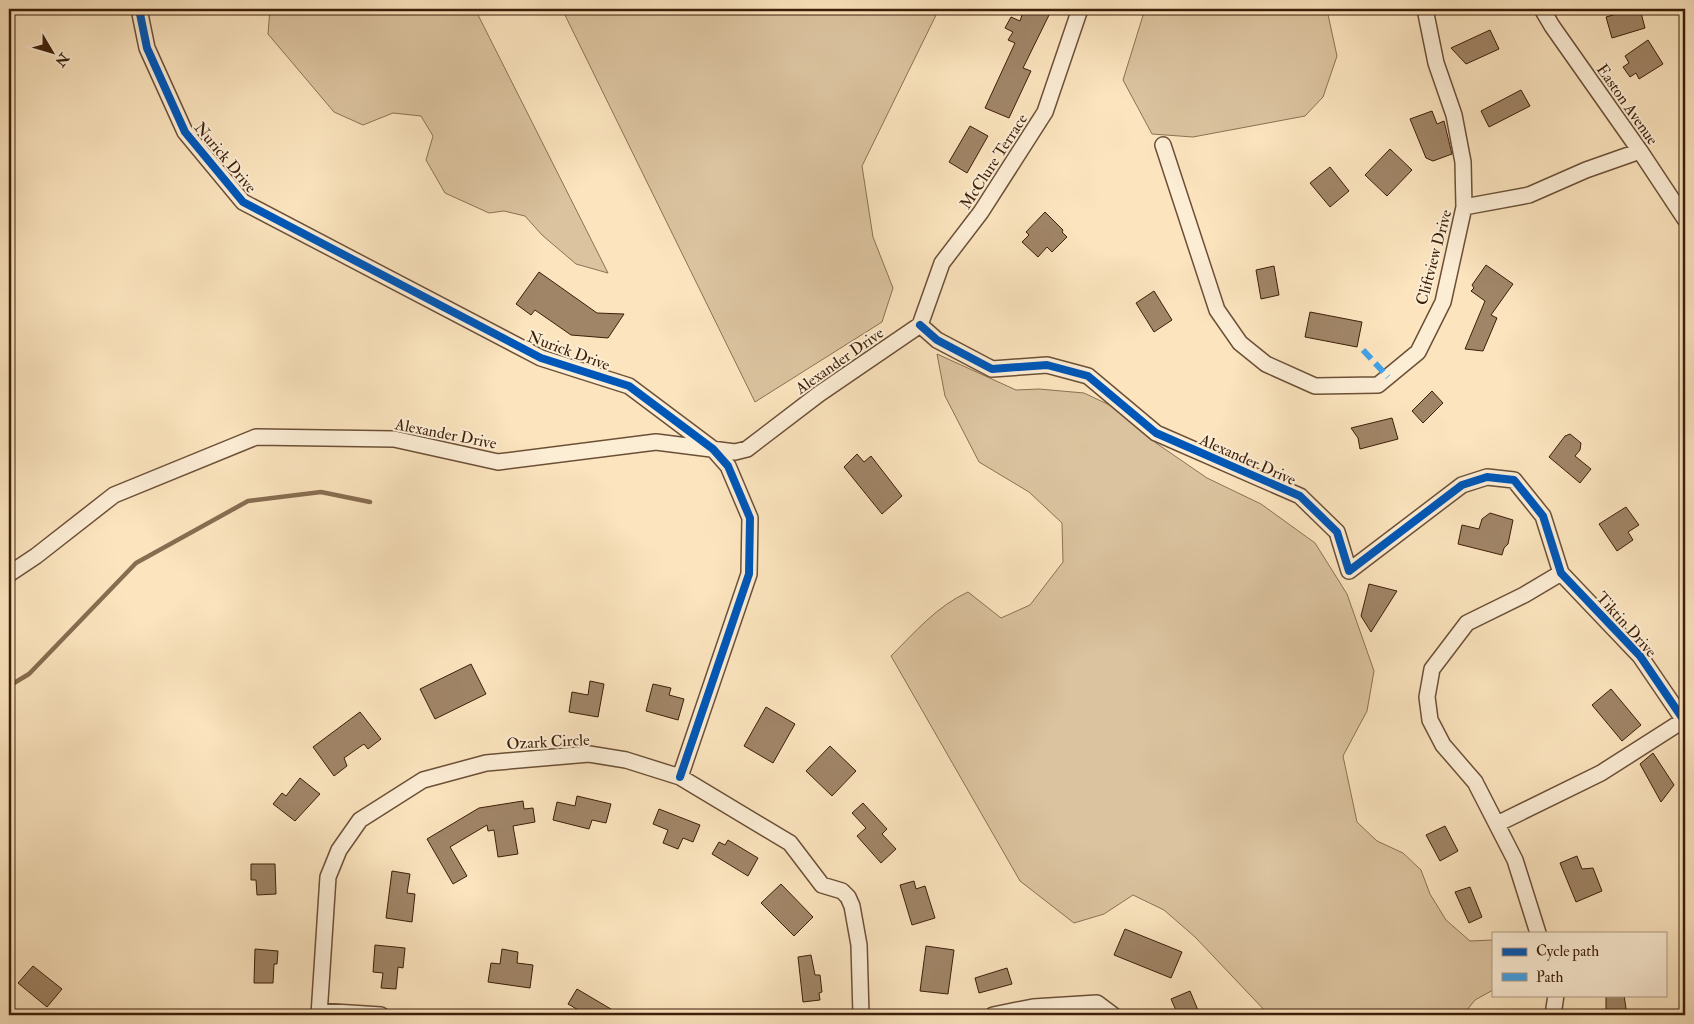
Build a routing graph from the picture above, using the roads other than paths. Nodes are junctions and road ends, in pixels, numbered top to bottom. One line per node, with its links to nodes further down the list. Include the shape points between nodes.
1 (139, 9): 10 (street, Nurick Drive, via 147,48 185,132 243,202 541,358 630,386)
2 (1080, 9): 9 (street, McClure Terrace, via 1045,112 981,212 942,264)
3 (1425, 9): 7 (street, via 1436,63 1454,115 1463,162)
4 (1542, 9): 6 (street, Easton Avenue)
5 (1163, 145): 7 (street, Cliftview Drive, via 1217,310 1240,343 1266,364 1315,386 1378,385 1418,352 1443,302)
6 (1640, 151): 7 (street, Cliftview Drive, via 1529,195); 8 (street, Easton Avenue)
7 (1464, 206)
8 (1685, 219)
9 (920, 325): 10 (street, Alexander Drive, via 819,394 747,449 735,452); 11 (street, Alexander Drive, via 937,340 992,369 1047,365 1088,376 1156,433 1300,496 1337,532 1349,571 1462,485 1487,477 1514,480 1542,516)
10 (713, 449): 12 (street, Alexander Drive, via 656,442 498,462 394,438 256,437 114,495); 14 (street, Nurick Drive, via 728,466 750,518 748,574)
11 (1562, 573): 13 (street, Tiktin Drive, via 1640,656); 15 (street, via 1467,623 1432,669 1427,697 1430,720 1442,745 1475,782)
12 (9, 574)
13 (1685, 721): 15 (street, via 1601,773)
14 (680, 777): 18 (street, Ozark Circle, via 626,760 589,754 486,763 423,780 360,820 339,850 328,878); 20 (street, Ozark Circle, via 790,843 822,885 848,896 860,945)
15 (1497, 824): 16 (street, via 1515,860)
16 (1538, 932)
17 (1556, 996): 23 (street)
18 (319, 1013): 19 (street, Ozark Circle)
19 (381, 1015)
20 (861, 1015)
21 (993, 1015): 22 (street, via 1033,1007 1096,1003)
22 (1113, 1015)
23 (1554, 1015)

